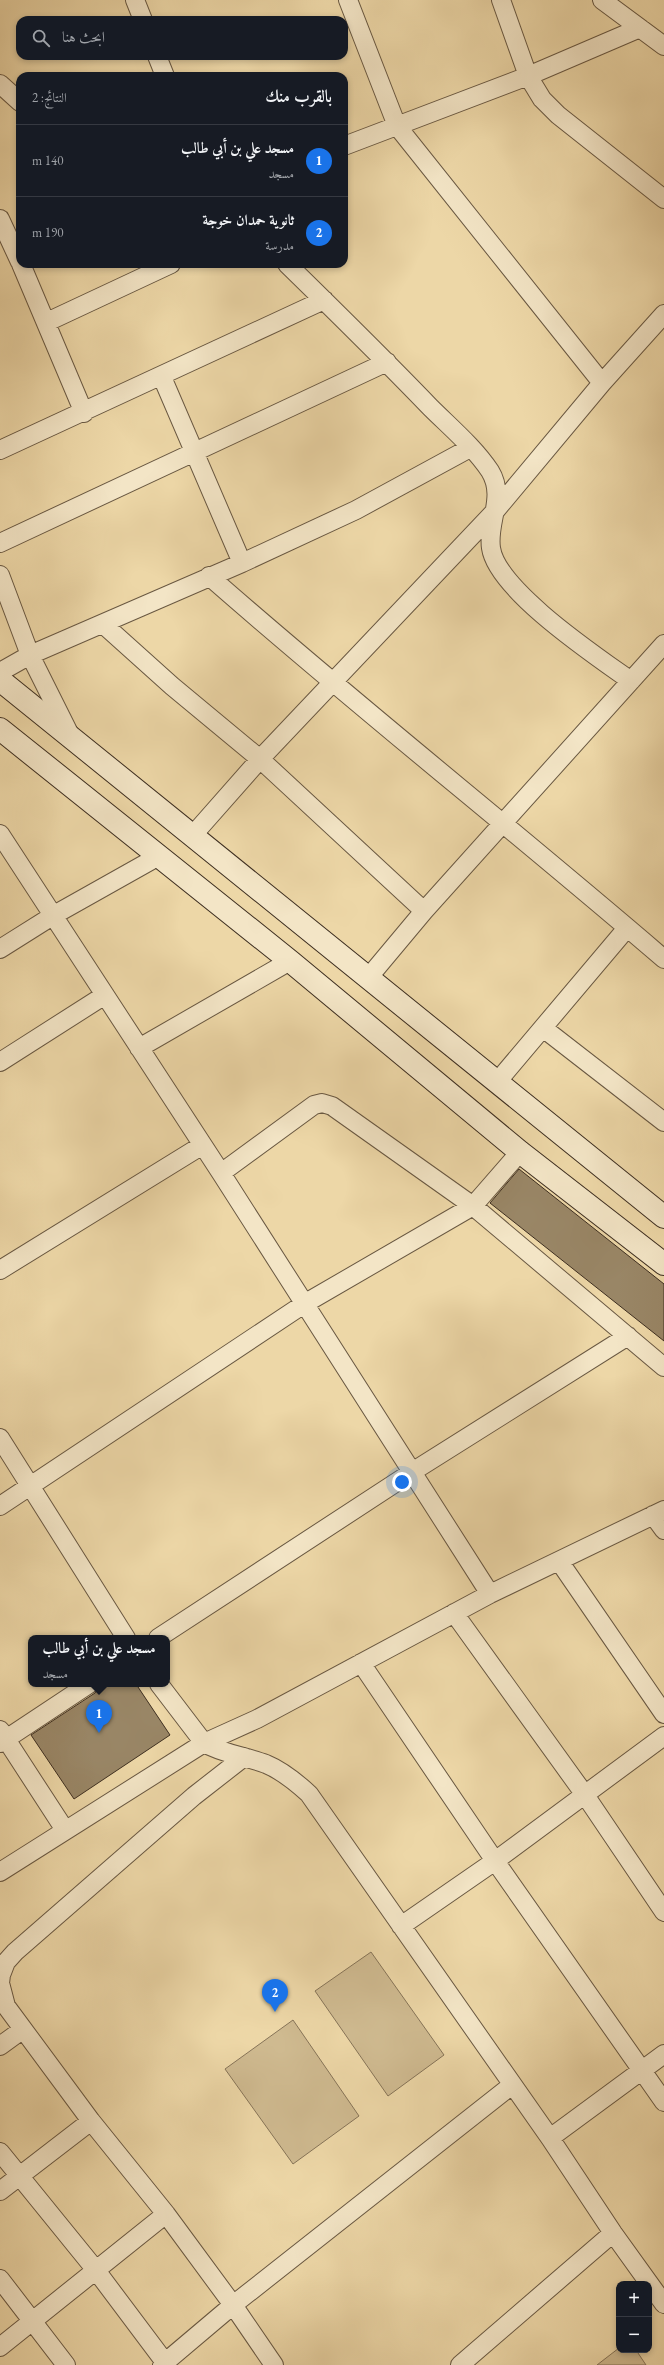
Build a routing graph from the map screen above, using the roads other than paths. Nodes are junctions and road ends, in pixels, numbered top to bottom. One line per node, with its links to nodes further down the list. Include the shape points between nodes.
1 (135, 0): 5 (street)
2 (348, 0): 13 (street)
3 (501, 0): 10 (street)
4 (602, 0): 6 (street)
5 (141, 16)
6 (640, 28): 7 (street); 10 (street)
7 (664, 46)
8 (159, 60): 9 (street)
9 (163, 72)
10 (528, 76): 13 (street); 15 (street, via 542,99 558,115)
11 (0, 84): 12 (street)
12 (16, 98)
13 (396, 126): 14 (street); 26 (street)
14 (348, 144)
15 (664, 199)
16 (0, 219): 17 (street)
17 (16, 254)
18 (22, 268): 23 (street)
19 (162, 268): 23 (street)
20 (291, 268): 21 (street)
21 (324, 300): 24 (street); 25 (street)
22 (664, 314): 26 (street)
23 (47, 322): 27 (street)
24 (387, 362): 28 (street); 30 (street)
25 (162, 377): 27 (street); 30 (street)
26 (602, 383): 31 (street)
27 (84, 412): 29 (street)
28 (470, 448): 31 (street, via 490,472 496,488); 33 (street, via 356,510)
29 (0, 450)
30 (194, 453): 32 (street); 33 (street)
31 (496, 510): 41 (street, via 491,548 494,561 509,582 584,648); 42 (street)
32 (0, 543)
33 (242, 563): 35 (street)
34 (0, 575): 38 (street)
35 (209, 576): 36 (street); 42 (street)
36 (103, 624): 38 (street); 45 (street, via 172,686)
37 (664, 644): 41 (street)
38 (30, 655): 39 (street); 44 (street)
39 (0, 672)
40 (0, 680): 44 (main road)
41 (631, 681): 46 (street)
42 (332, 684): 45 (street); 46 (street)
43 (0, 729): 49 (main road)
44 (70, 735): 48 (main road)
45 (260, 759): 48 (street); 50 (street)
46 (504, 823): 50 (street); 52 (street)
47 (0, 834): 51 (street)
48 (193, 835): 56 (main road)
49 (159, 856): 51 (street); 55 (main road)
50 (424, 911): 56 (street)
51 (54, 915): 53 (street); 57 (street)
52 (627, 928): 54 (street); 58 (street)
53 (0, 949)
54 (664, 959)
55 (290, 961): 59 (street); 64 (main road)
56 (368, 978): 61 (main road)
57 (105, 995): 59 (street); 60 (street)
58 (543, 1028): 61 (street); 62 (street)
59 (139, 1048): 63 (street)
60 (0, 1062)
61 (497, 1082): 67 (main road)
62 (664, 1122)
63 (201, 1146): 65 (street); 69 (street)
64 (520, 1152): 66 (street); 68 (main road)
65 (221, 1173): 66 (street, via 304,1111 322,1103 332,1106); 70 (street)
66 (473, 1206): 70 (street); 71 (street)
67 (664, 1217)
68 (664, 1264)
69 (0, 1270)
70 (304, 1304): 74 (street); 75 (street)
71 (628, 1336): 72 (street); 74 (street)
72 (664, 1367)
73 (0, 1438): 75 (street)
74 (412, 1472): 80 (street); 83 (street)
75 (29, 1487): 76 (street); 82 (street)
76 (0, 1506)
77 (659, 1513): 78 (street); 79 (street)
78 (664, 1530)
79 (559, 1561): 80 (street); 87 (street)
80 (490, 1594): 81 (street)
81 (454, 1613): 84 (street); 92 (street)
82 (124, 1635)
83 (163, 1635)
84 (361, 1663): 90 (street, via 256,1719); 94 (street)
85 (83, 1687): 89 (street)
86 (161, 1687): 90 (street)
87 (664, 1714)
88 (664, 1736): 92 (street)
89 (2, 1738): 93 (street)
90 (204, 1743): 91 (street); 93 (street)
91 (244, 1758): 97 (street, via 266,1764 289,1776 309,1794); 98 (street, via 194,1796 6,1962 0,1983 1,1991 6,2006)
92 (585, 1795): 94 (street); 96 (street)
93 (66, 1830): 95 (street)
94 (495, 1861): 97 (street); 101 (street)
95 (0, 1872)
96 (664, 1912)
97 (401, 1926): 102 (street)
98 (22, 2030): 99 (street); 104 (street)
99 (0, 2046)
100 (664, 2054): 101 (street)
101 (642, 2069): 103 (street); 105 (street)
102 (512, 2085): 105 (street); 114 (street)
103 (664, 2102)
104 (91, 2121): 107 (street); 109 (street)
105 (550, 2138): 110 (street)
106 (0, 2152): 107 (street)
107 (20, 2177): 108 (street); 111 (street)
108 (0, 2191)
109 (166, 2214): 111 (street); 114 (street)
110 (613, 2233): 113 (street); 120 (street)
111 (95, 2269): 115 (street); 117 (street)
112 (0, 2279): 115 (street)
113 (664, 2304)
114 (233, 2305): 117 (street); 119 (street)
115 (34, 2320): 116 (street); 118 (street)
116 (0, 2347)
117 (165, 2364)
118 (66, 2365)
119 (274, 2365)
120 (460, 2365)

